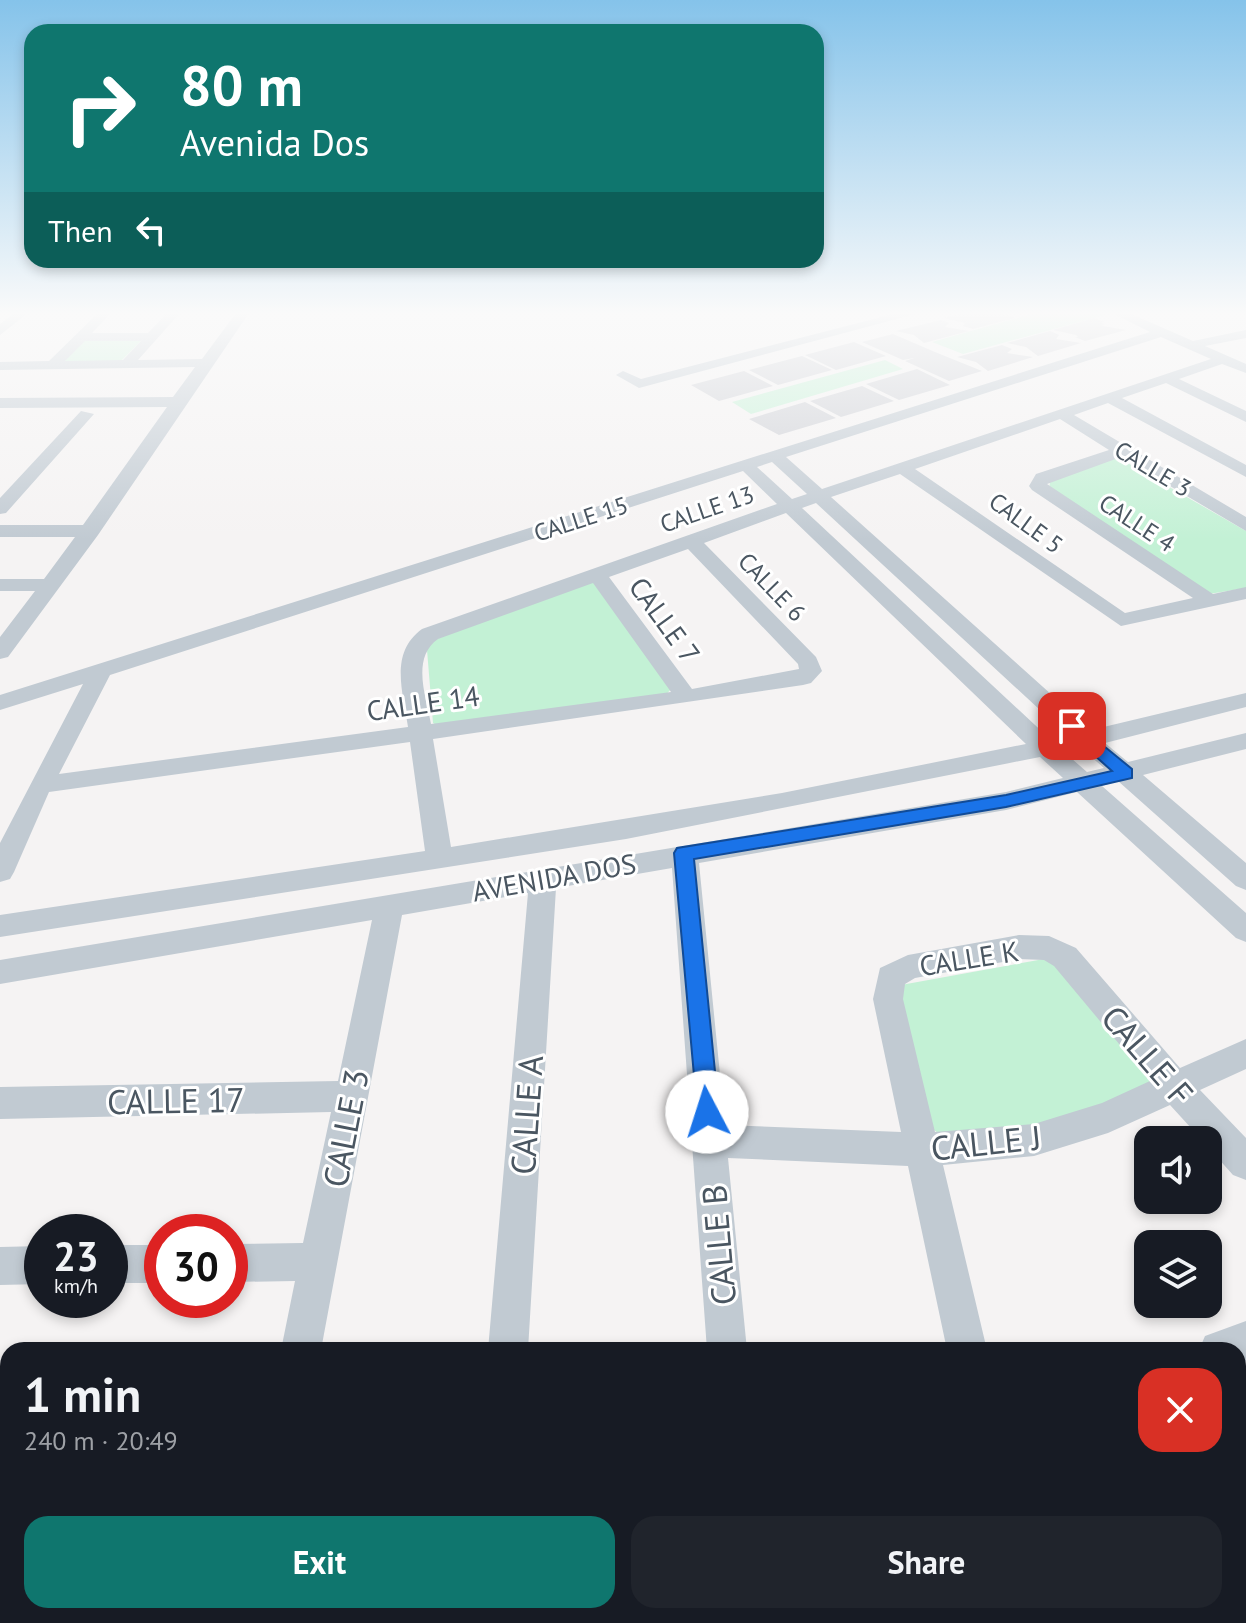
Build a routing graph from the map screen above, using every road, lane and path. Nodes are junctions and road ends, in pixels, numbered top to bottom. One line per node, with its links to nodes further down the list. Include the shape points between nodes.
1 (187, 389): 6 (street)
2 (985, 389): 12 (street, CALLE 15)
3 (1132, 389): 5 (street, CALLE 13)
4 (1189, 389): 10 (street)
5 (1108, 397): 8 (street, CALLE 13); 15 (street)
6 (173, 408): 7 (street); 9 (street); 23 (street)
7 (1, 412): 9 (street)
8 (1060, 413): 11 (street, CALLE 3); 14 (street, CALLE 13)
9 (86, 414): 17 (street)
10 (1246, 417)
11 (1121, 451): 21 (street, CALLE 3); 29 (street, CALLE 4, via 1042,478 1038,486)
12 (775, 456): 13 (street, CALLE 15); 18 (street)
13 (747, 466): 19 (street); 32 (street, CALLE 15)
14 (902, 467): 18 (street, CALLE 13); 29 (street, CALLE 5, via 1121,620)
15 (1246, 472)
16 (0, 487): 17 (street)
17 (20, 487): 20 (street)
18 (818, 496): 19 (street, CALLE 13); 37 (street)
19 (793, 507): 24 (street, CALLE 13); 39 (street)
20 (0, 509)
21 (1246, 525)
22 (0, 531): 23 (street)
23 (91, 531): 27 (street)
24 (692, 542): 25 (street, CALLE 13); 31 (street, CALLE 6)
25 (598, 575): 33 (street, CALLE 7); 36 (street, CALLE 13, via 419,642 410,664)
26 (0, 585): 27 (street)
27 (52, 585): 30 (street)
28 (1246, 593): 29 (street)
29 (1210, 601)
30 (0, 652)
31 (811, 671): 33 (street, CALLE 14, via 792,682)
32 (101, 672): 35 (street, CALLE 15); 42 (street)
33 (686, 697): 36 (street, CALLE 14)
34 (1246, 700): 37 (street, AVENIDA DOS)
35 (0, 703)
36 (423, 734): 42 (street, CALLE 14); 44 (street, CALLE 13)
37 (1088, 741): 39 (street, AVENIDA DOS); 40 (street)
38 (1246, 741): 40 (street, AVENIDA DOS)
39 (1047, 750): 41 (street); 44 (street, AVENIDA DOS, via 849,790)
40 (1126, 774): 41 (street, AVENIDA DOS); 46 (street)
41 (1085, 783): 43 (street, AVENIDA DOS, via 1006,801); 50 (street)
42 (40, 785): 45 (street)
43 (684, 853): 47 (street, AVENIDA DOS); 57 (street, CALLE B)
44 (439, 857): 49 (street, AVENIDA DOS)
45 (0, 872)
46 (1246, 879)
47 (543, 880): 48 (street, AVENIDA DOS); 65 (street, CALLE A)
48 (389, 906): 52 (street, AVENIDA DOS); 55 (street, CALLE 3)
49 (0, 926)
50 (1246, 930)
51 (1049, 948): 54 (street, CALLE F, via 1065,957); 58 (street, CALLE K, via 1019,947 908,967 891,977 888,999)
52 (0, 972)
53 (1246, 1053): 54 (street, CALLE J)
54 (1176, 1088): 58 (street, CALLE J, via 1034,1140); 59 (street, CALLE F)
55 (351, 1096): 56 (street, CALLE 17); 60 (street, CALLE 3)
56 (0, 1103)
57 (709, 1141): 58 (street, CALLE J); 66 (street, CALLE B)
58 (921, 1150): 67 (street)
59 (1246, 1163)
60 (318, 1262): 61 (street); 64 (street, CALLE 3)
61 (248, 1263)
62 (24, 1265): 63 (street)
63 (0, 1266)
64 (303, 1342)
65 (509, 1342)
66 (726, 1342)
67 (965, 1342)

